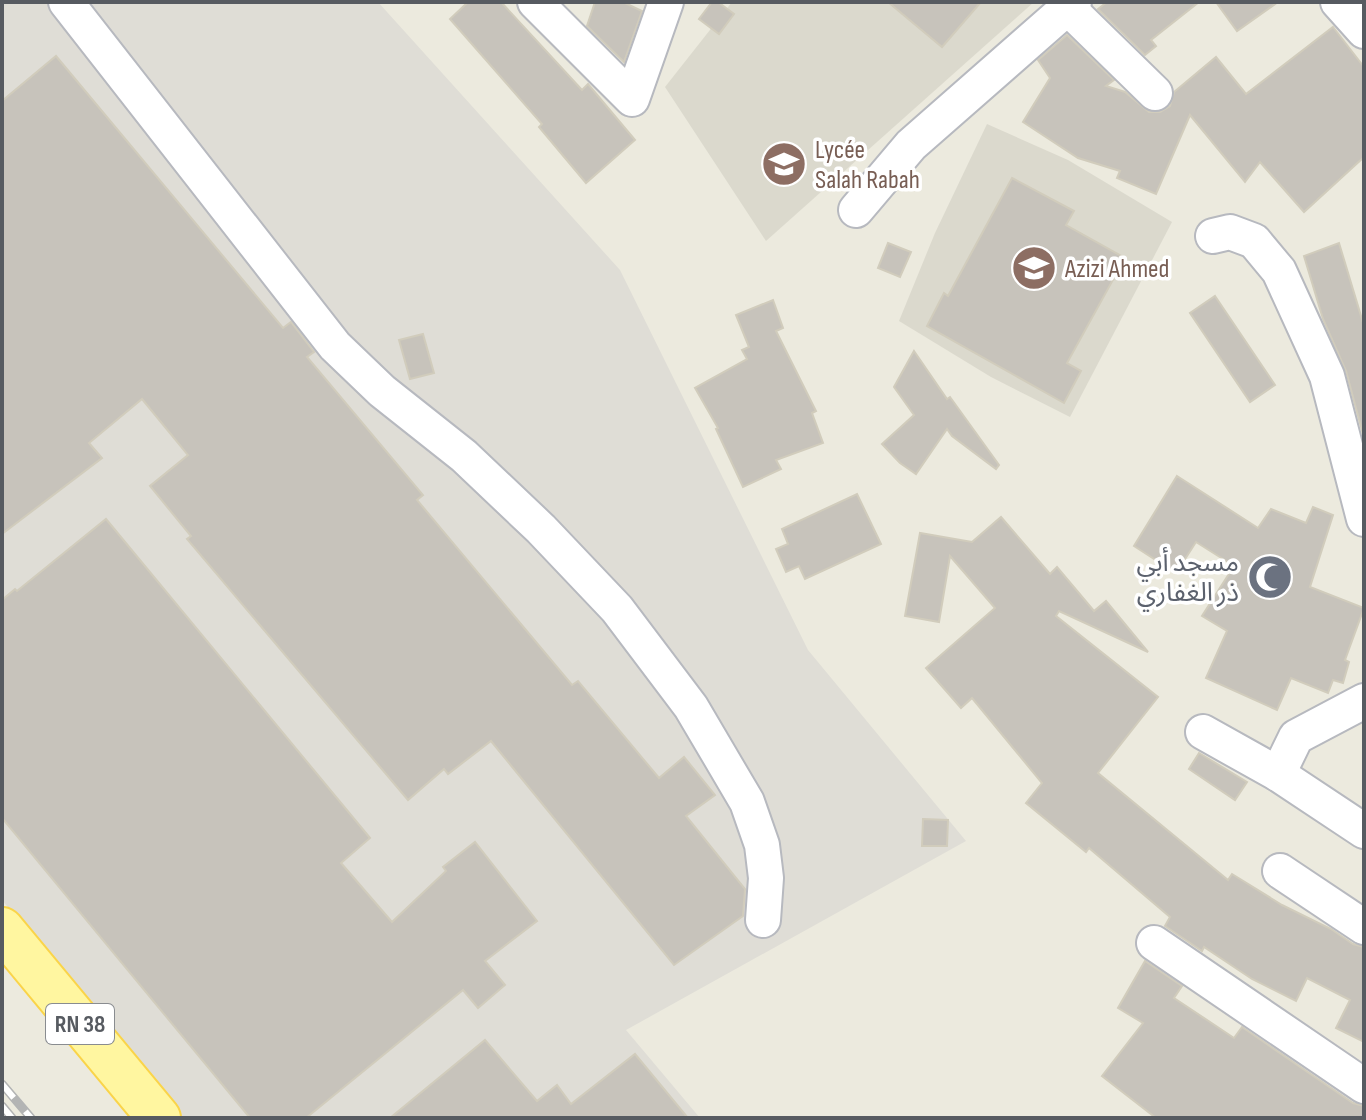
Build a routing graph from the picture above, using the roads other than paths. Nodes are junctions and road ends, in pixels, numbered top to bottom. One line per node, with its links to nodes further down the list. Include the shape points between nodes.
1 (66, 2): 16 (street, via 335,346 464,456 626,621 691,707 747,802 762,845)
2 (535, 2): 3 (street, via 632,99)
3 (666, 2)
4 (1338, 2): 6 (street)
5 (1071, 5): 7 (street); 8 (street, via 911,145)
6 (1364, 31)
7 (1155, 93)
8 (856, 210)
9 (1213, 236): 10 (street, via 1230,232 1254,241 1279,271 1327,376)
10 (1364, 519)
11 (1364, 701): 13 (street, via 1296,737)
12 (1203, 732): 13 (street)
13 (1278, 774): 14 (street)
14 (1364, 831)
15 (1280, 871): 17 (street)
16 (763, 920)
17 (1364, 927)
18 (2, 929): 23 (main road, RN 38)
19 (1154, 943): 21 (street)
20 (2, 964): 22 (main road, RN 38)
21 (1364, 1086)
22 (130, 1118)
23 (159, 1118)

